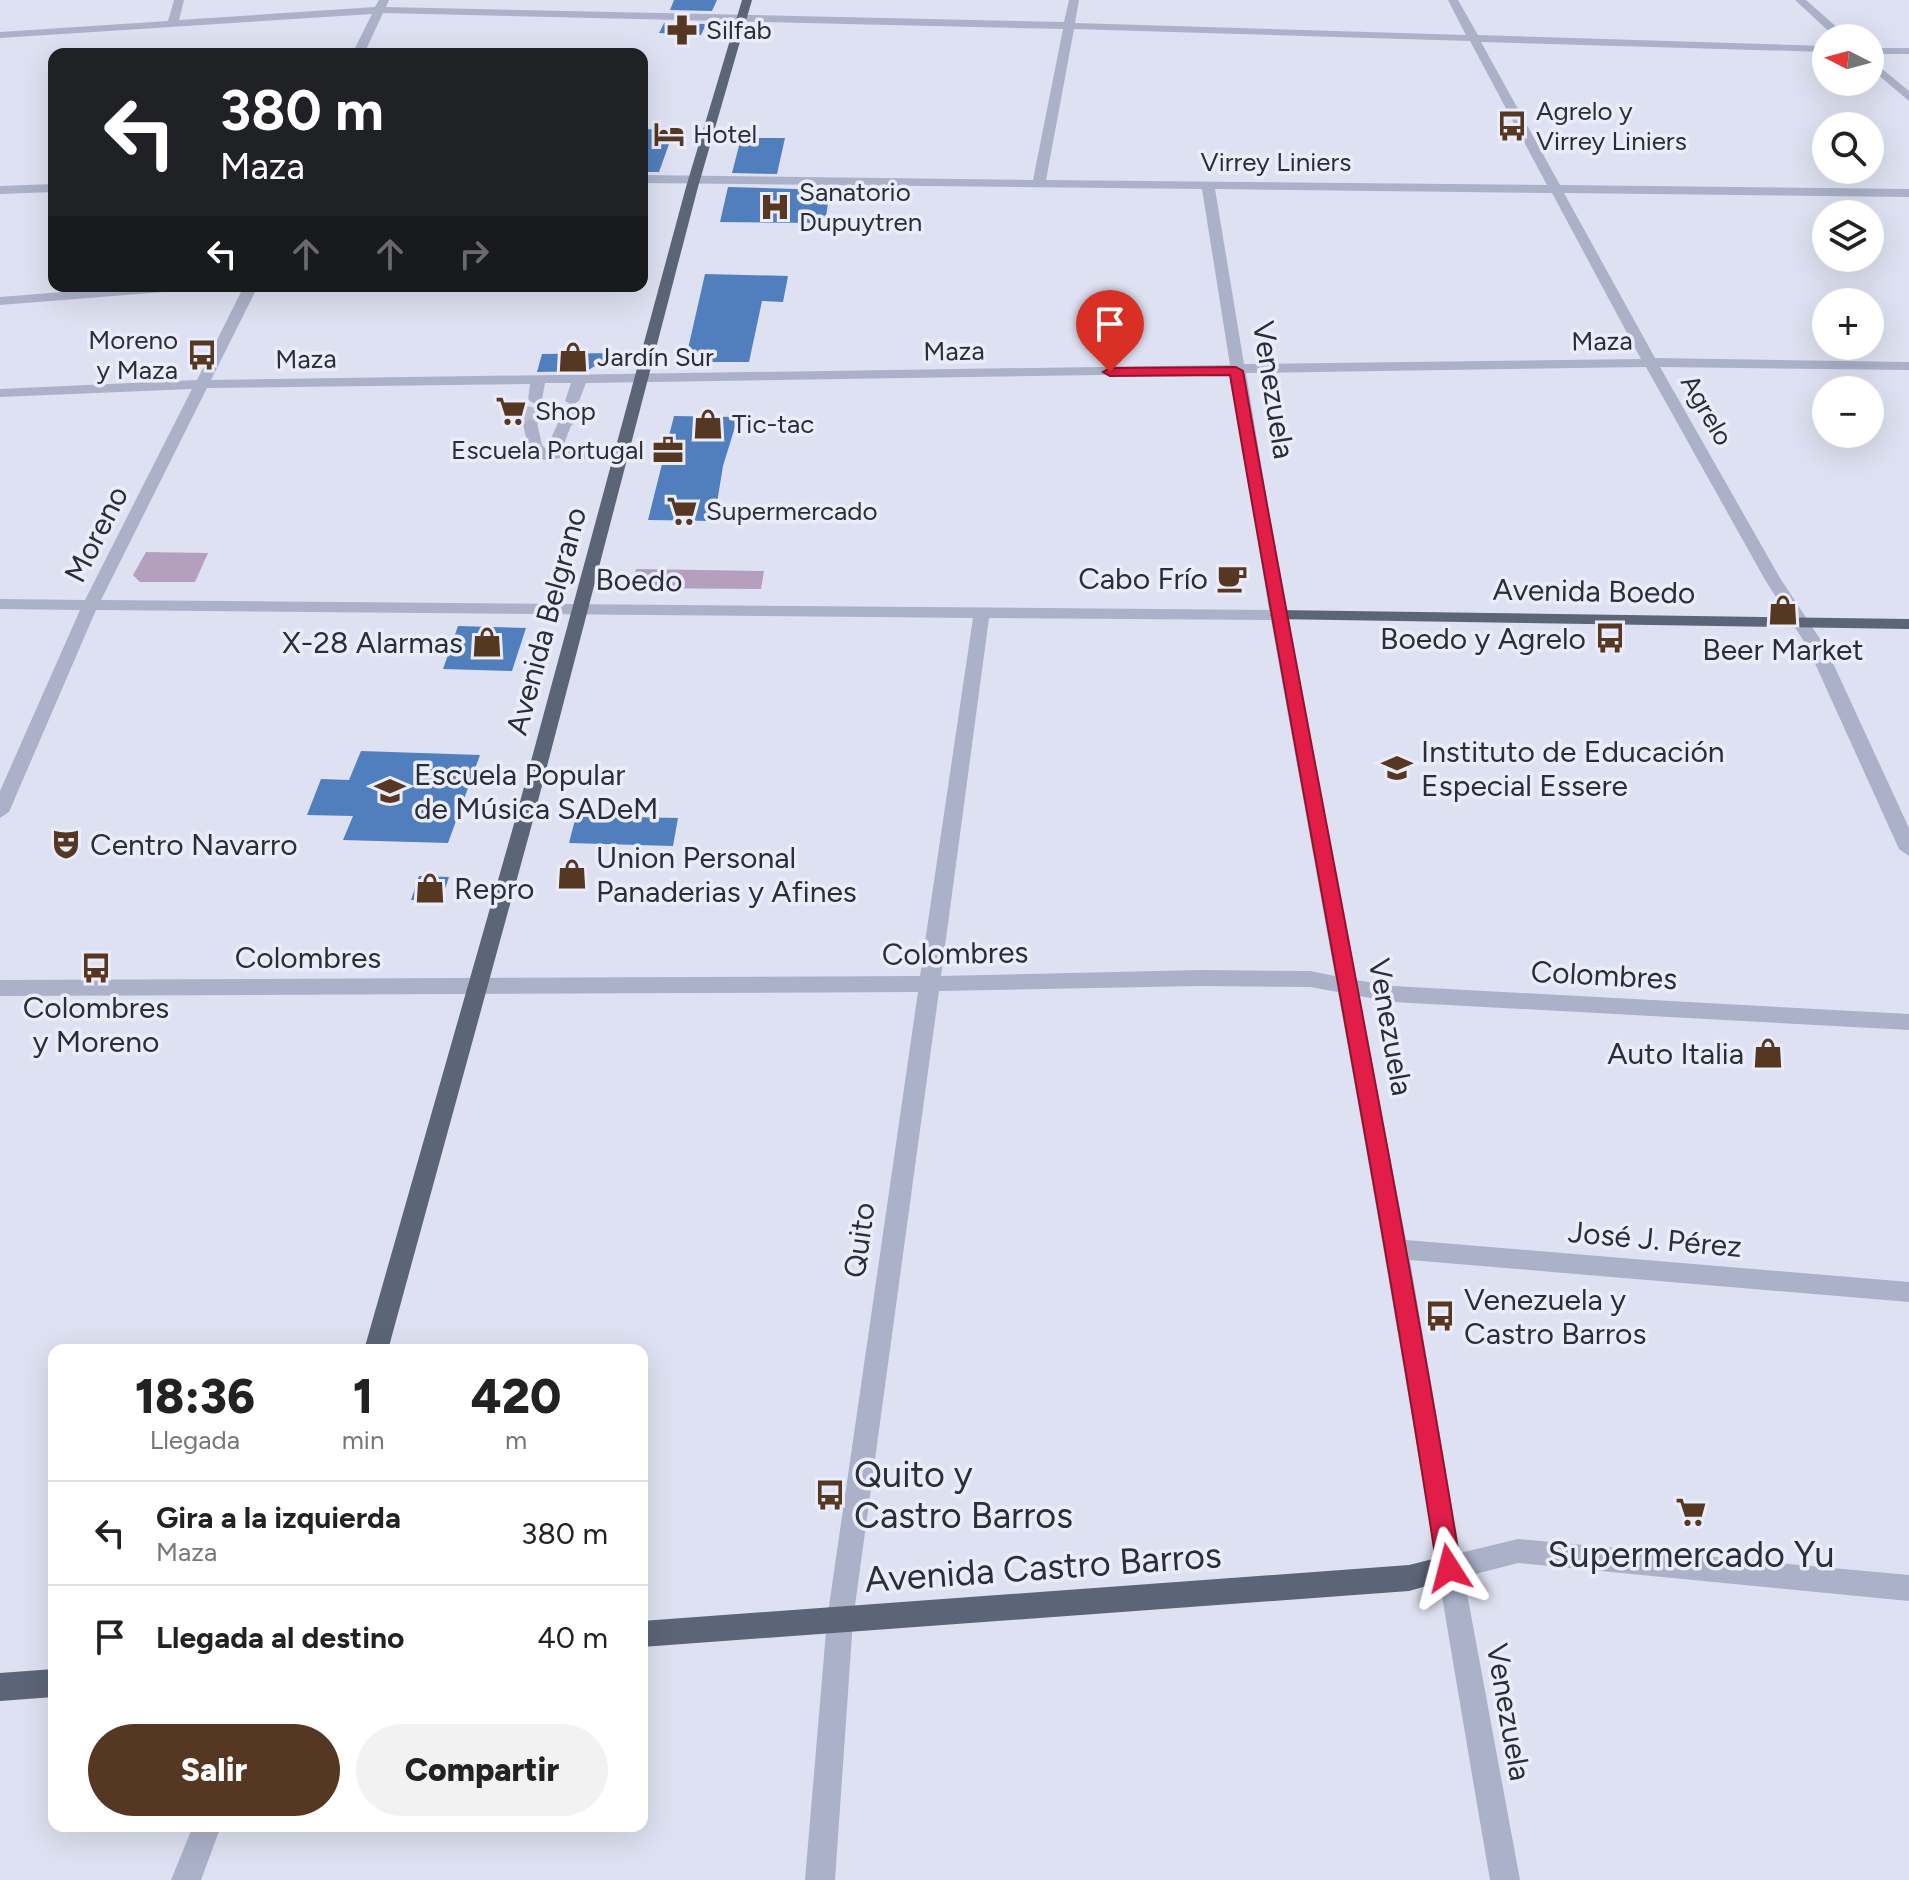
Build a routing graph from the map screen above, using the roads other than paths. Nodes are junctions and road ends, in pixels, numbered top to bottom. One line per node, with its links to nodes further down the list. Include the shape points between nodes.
1 (179, 0): 8 (street)
2 (747, 0): 7 (main road, Avenida Belgrano)
3 (1074, 0): 10 (street)
4 (1453, 0): 12 (street, Agrelo)
5 (1800, 0): 9 (street)
6 (381, 5): 7 (street); 8 (street); 13 (street)
7 (743, 16): 10 (street); 20 (main road, Avenida Belgrano)
8 (172, 24): 11 (street)
9 (1827, 24)
10 (1070, 26): 12 (street); 21 (street)
11 (0, 35)
12 (1477, 39): 14 (street); 24 (street, Agrelo)
13 (361, 48)
14 (1812, 49)
15 (1884, 51): 16 (street)
16 (1909, 51)
17 (1884, 75): 18 (street)
18 (1909, 97)
19 (648, 179): 20 (street, Virrey Liniers)
20 (694, 179): 21 (street, Virrey Liniers); 34 (main road, Avenida Belgrano)
21 (1039, 182): 22 (street, Virrey Liniers)
22 (1208, 185): 24 (street, Virrey Liniers); 32 (street, Venezuela)
23 (48, 188): 25 (street)
24 (1557, 188): 26 (street, Virrey Liniers); 30 (street, Agrelo)
25 (0, 190)
26 (1909, 193)
27 (113, 292): 29 (street)
28 (248, 292): 36 (street, Moreno)
29 (0, 301)
30 (1651, 364): 31 (street, Maza); 32 (street, Maza); 49 (street, Agrelo)
31 (1909, 366)
32 (1236, 371): 34 (street, Maza); 48 (street, Venezuela)
33 (580, 379): 34 (street, Maza); 35 (street, Maza); 39 (street)
34 (640, 379): 42 (main road, Avenida Belgrano)
35 (538, 380): 36 (street, Maza); 38 (street)
36 (203, 384): 37 (street, Maza); 44 (street, Moreno)
37 (0, 393)
38 (535, 400)
39 (572, 401)
40 (530, 423): 43 (street, via 535,447)
41 (565, 423): 43 (street)
42 (621, 455): 43 (street); 46 (main road, Avenida Belgrano)
43 (552, 456)
44 (93, 603): 45 (street, Boedo); 46 (street, Boedo); 51 (street, Moreno)
45 (0, 604)
46 (580, 607): 47 (street, Boedo); 54 (main road, Avenida Belgrano)
47 (982, 611): 48 (street, Boedo); 53 (street, Quito)
48 (1278, 615): 49 (main road, Avenida Boedo); 56 (street, Venezuela)
49 (1801, 622): 50 (main road, Avenida Boedo); 52 (street, Agrelo)
50 (1909, 624)
51 (0, 812)
52 (1909, 849)
53 (929, 984): 54 (street, Colombres); 56 (street, Colombres, via 1310,979); 63 (street, Quito)
54 (478, 986): 55 (street, Colombres); 60 (main road, Avenida Belgrano)
55 (0, 988)
56 (1350, 988): 57 (street, Colombres); 58 (street, Venezuela)
57 (1909, 1022)
58 (1395, 1249): 59 (street, José J. Pérez); 61 (street, Venezuela)
59 (1909, 1292)
60 (378, 1344)
61 (1449, 1568): 62 (street, via 1518,1551); 63 (main road, Avenida Castro Barros, via 1409,1578); 70 (street, Venezuela)
62 (1909, 1588)
63 (840, 1620): 64 (main road, Avenida Castro Barros); 69 (street, Quito)
64 (648, 1634)
65 (48, 1683): 66 (main road)
66 (0, 1687)
67 (205, 1832): 68 (street)
68 (186, 1880)
69 (820, 1880)
70 (1505, 1880)

